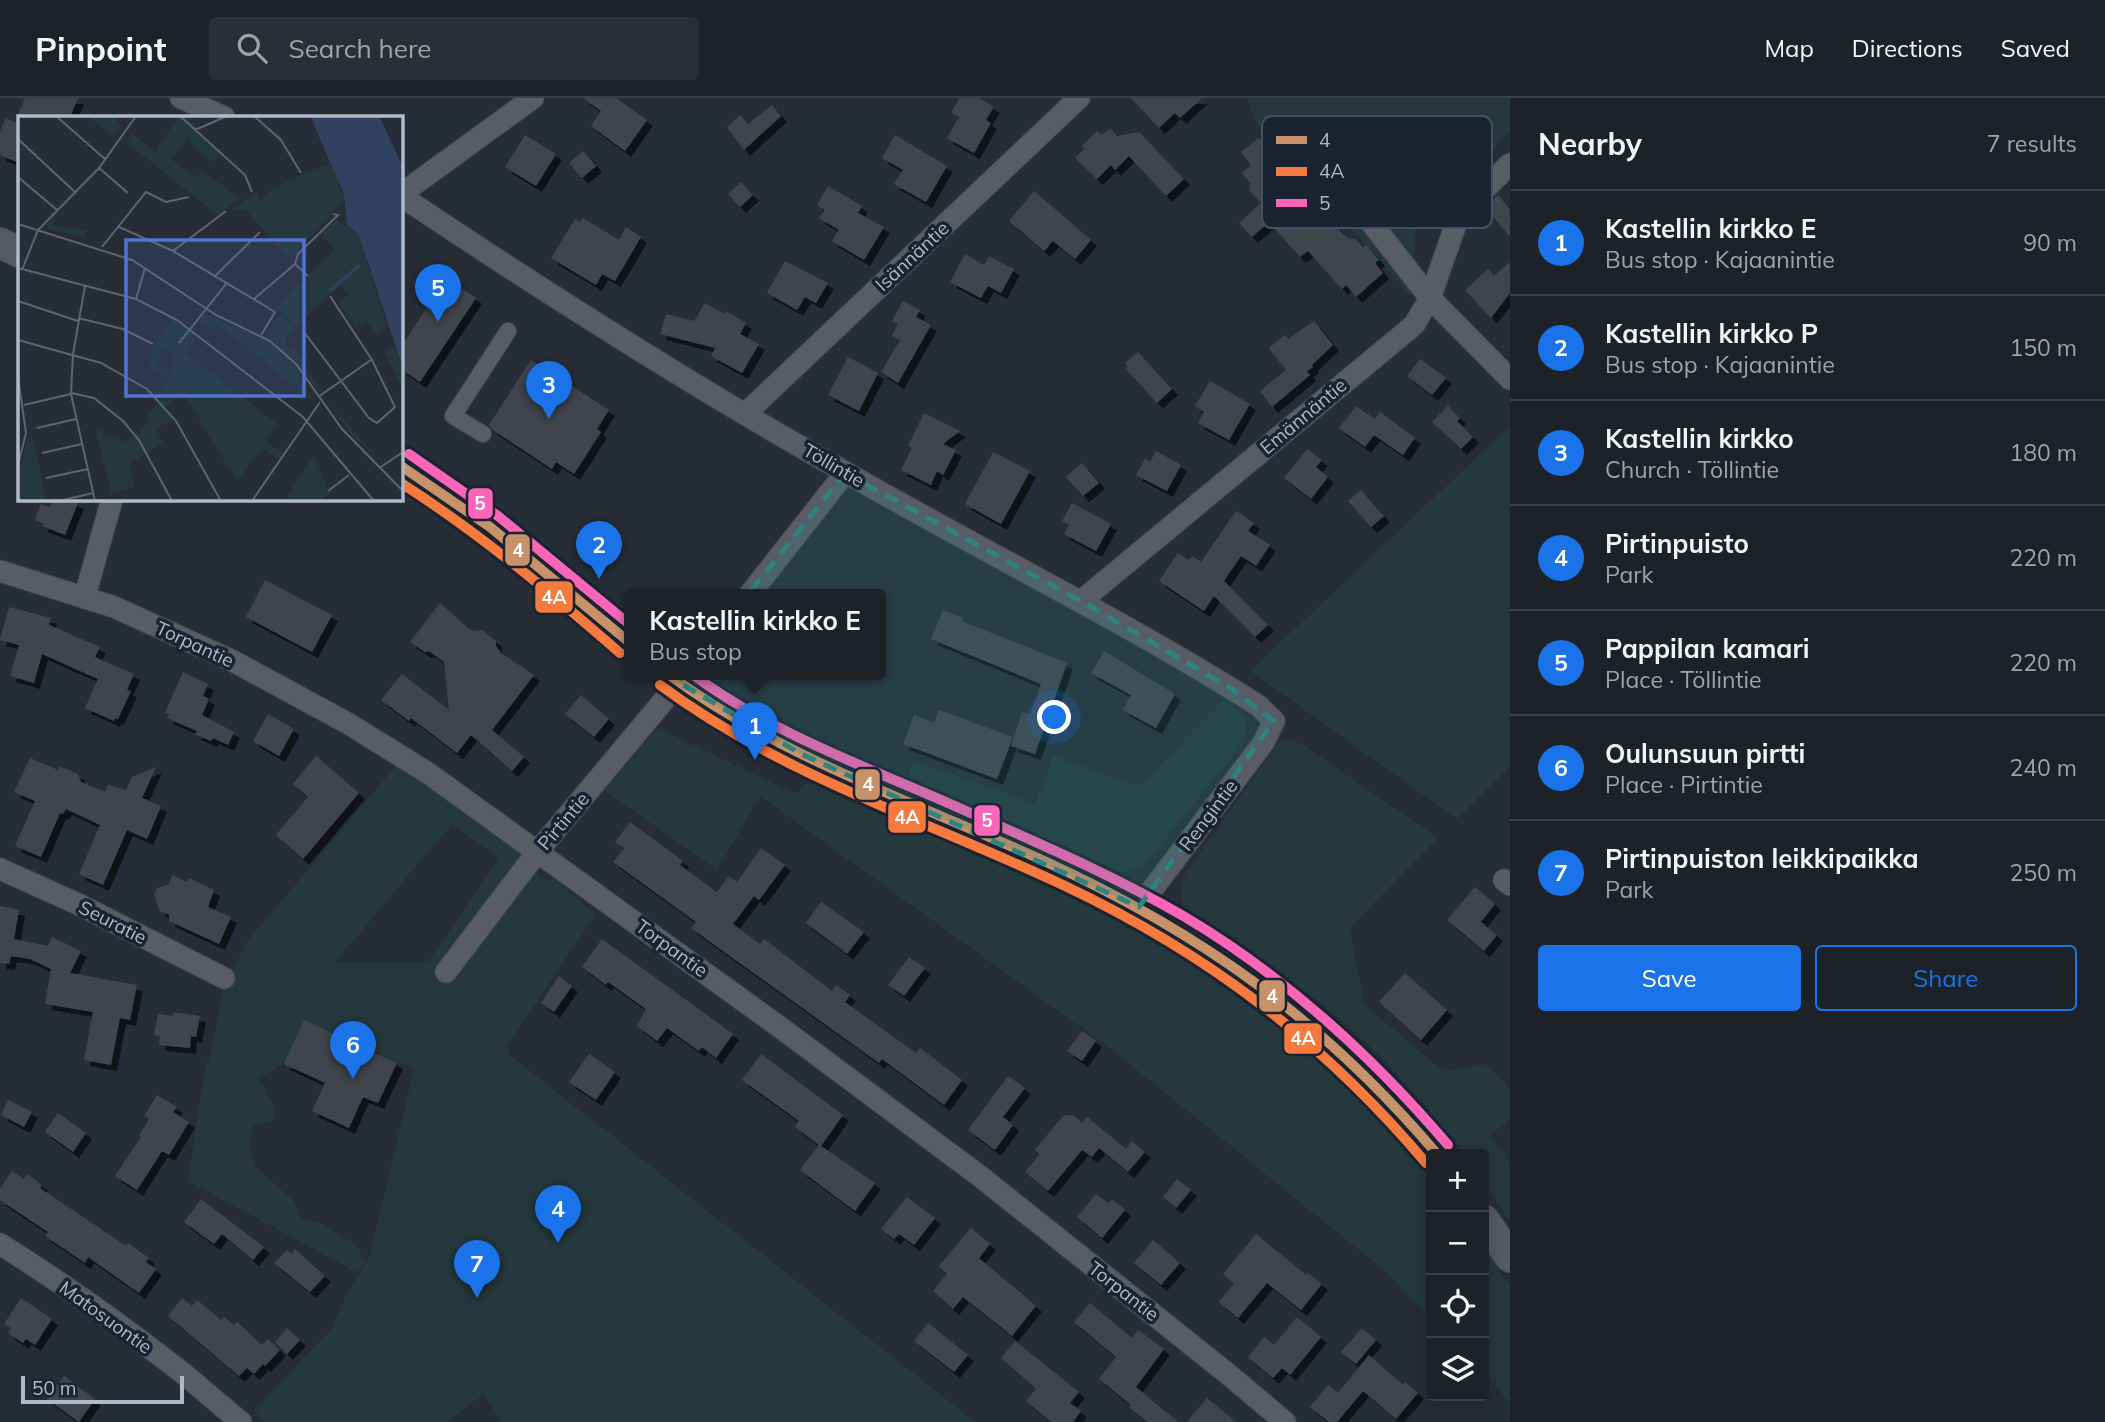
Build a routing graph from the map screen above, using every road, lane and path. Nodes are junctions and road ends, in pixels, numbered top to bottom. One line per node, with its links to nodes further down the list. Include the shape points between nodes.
1 (181, 98): 4 (street)
2 (533, 98): 7 (street)
3 (1079, 98): 16 (street, Isännäntie)
4 (222, 116)
5 (1510, 164): 6 (street, Emännäntie)
6 (1492, 182)
7 (402, 194)
8 (402, 196): 16 (street, Töllintie, via 536,286)
9 (1375, 228): 13 (street)
10 (1454, 228): 13 (street, Emännäntie)
11 (0, 243): 12 (main road)
12 (18, 252)
13 (1430, 298): 15 (street); 24 (street, Emännäntie, via 1414,325)
14 (508, 331): 17 (street, via 453,416)
15 (1510, 379)
16 (745, 414): 19 (street, Töllintie)
17 (483, 434)
18 (402, 467): 25 (main road, via 535,560)
19 (845, 472): 22 (street); 24 (street, Töllintie)
20 (112, 500): 23 (street)
21 (0, 571): 23 (street, Torpantie)
22 (754, 589)
23 (85, 596): 29 (street, Torpantie, via 233,661 349,724)
24 (1081, 601): 28 (street, Töllintie, via 1239,694)
25 (624, 638)
26 (676, 680): 29 (street, Pirtintie)
27 (682, 680): 31 (main road, via 758,733 1058,866)
28 (1274, 721): 31 (street, Rengintie, via 1264,742)
29 (538, 851): 32 (street, Pirtintie); 39 (street, Torpantie, via 981,1177)
30 (0, 869): 33 (street, Seuratie)
31 (1139, 907): 34 (main road, via 1215,953 1296,1012 1368,1078)
32 (446, 972)
33 (225, 978)
34 (1432, 1149)
35 (1489, 1227): 37 (main road)
36 (0, 1244): 38 (street, Matosuontie, via 82,1298)
37 (1510, 1257)
38 (241, 1422)
39 (1285, 1422)

